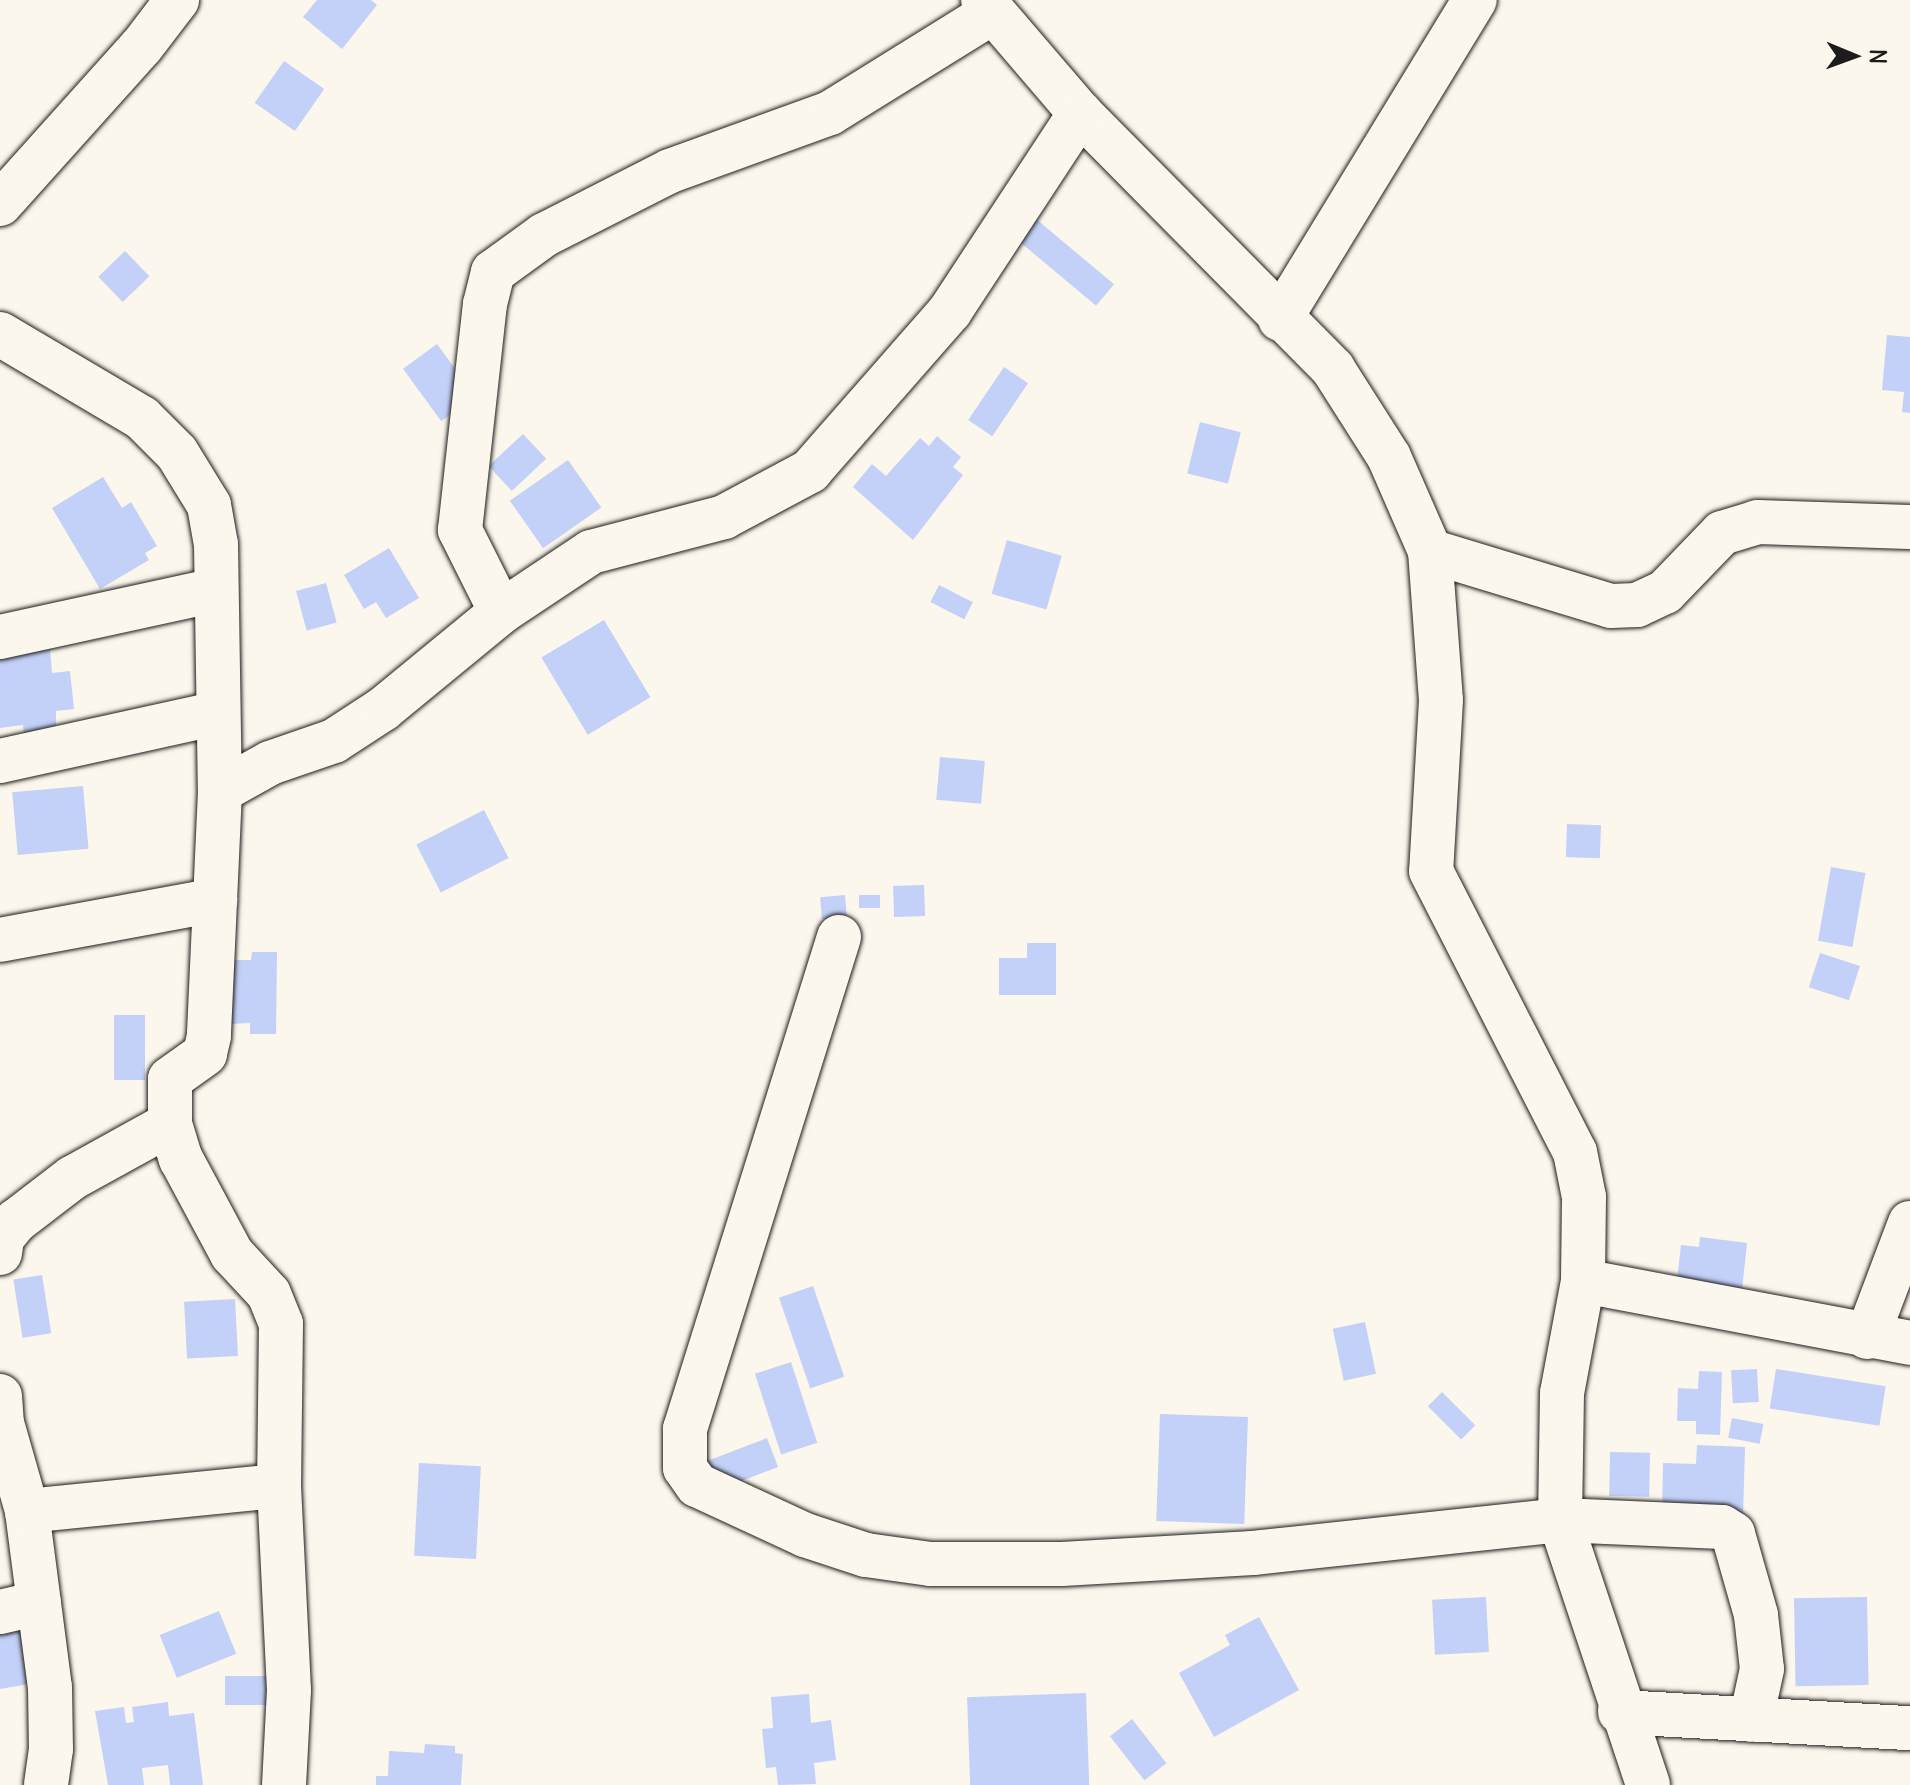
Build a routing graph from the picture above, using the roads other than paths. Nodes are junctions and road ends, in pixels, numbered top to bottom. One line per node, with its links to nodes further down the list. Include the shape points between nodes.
1 (177, 0): 5 (street)
2 (1475, 0): 6 (street)
3 (988, 6): 4 (street); 11 (street, via 830,113 670,171 544,235 493,272 460,530)
4 (1080, 113): 6 (street); 11 (street, via 950,311 810,471 724,517 591,552)
5 (0, 204)
6 (1280, 319): 9 (street, via 1333,369 1389,457)
7 (7, 348): 10 (street, via 142,418 177,453 209,505)
8 (1910, 527): 9 (street, via 1757,522 1722,533 1665,592 1637,605 1611,606)
9 (1430, 551): 22 (street, via 1441,700 1431,871 1575,1152 1584,1197)
10 (216, 590): 12 (street); 13 (street)
11 (501, 612): 15 (street, via 383,709 334,741 270,763)
12 (0, 637)
13 (218, 713): 14 (street); 15 (street)
14 (0, 761)
15 (220, 791): 16 (street)
16 (215, 900): 18 (street); 19 (street, via 208,1048 170,1079)
17 (839, 937): 28 (street, via 685,1429 685,1468 697,1485 805,1535 866,1555 930,1564 1062,1564 1253,1553)
18 (0, 940)
19 (170, 1124): 21 (street, via 72,1178 16,1221 2,1238); 26 (street, via 181,1159 232,1254 269,1294 281,1324)
20 (1910, 1223): 23 (street)
21 (0, 1253)
22 (1583, 1281): 23 (street); 28 (street, via 1562,1393)
23 (1867, 1337): 24 (street)
24 (1910, 1343)
25 (0, 1396): 27 (street, via 2,1423)
26 (279, 1486): 27 (street); 34 (street, via 289,1690)
27 (27, 1511): 29 (street)
28 (1560, 1520): 30 (street); 31 (street, via 1722,1527 1733,1534 1756,1615 1762,1669)
29 (19, 1607): 33 (street, via 50,1687)
30 (1620, 1712): 31 (street); 35 (street)
31 (1751, 1720): 32 (street)
32 (1910, 1728)
33 (46, 1785)
34 (284, 1785)
35 (1648, 1785)

